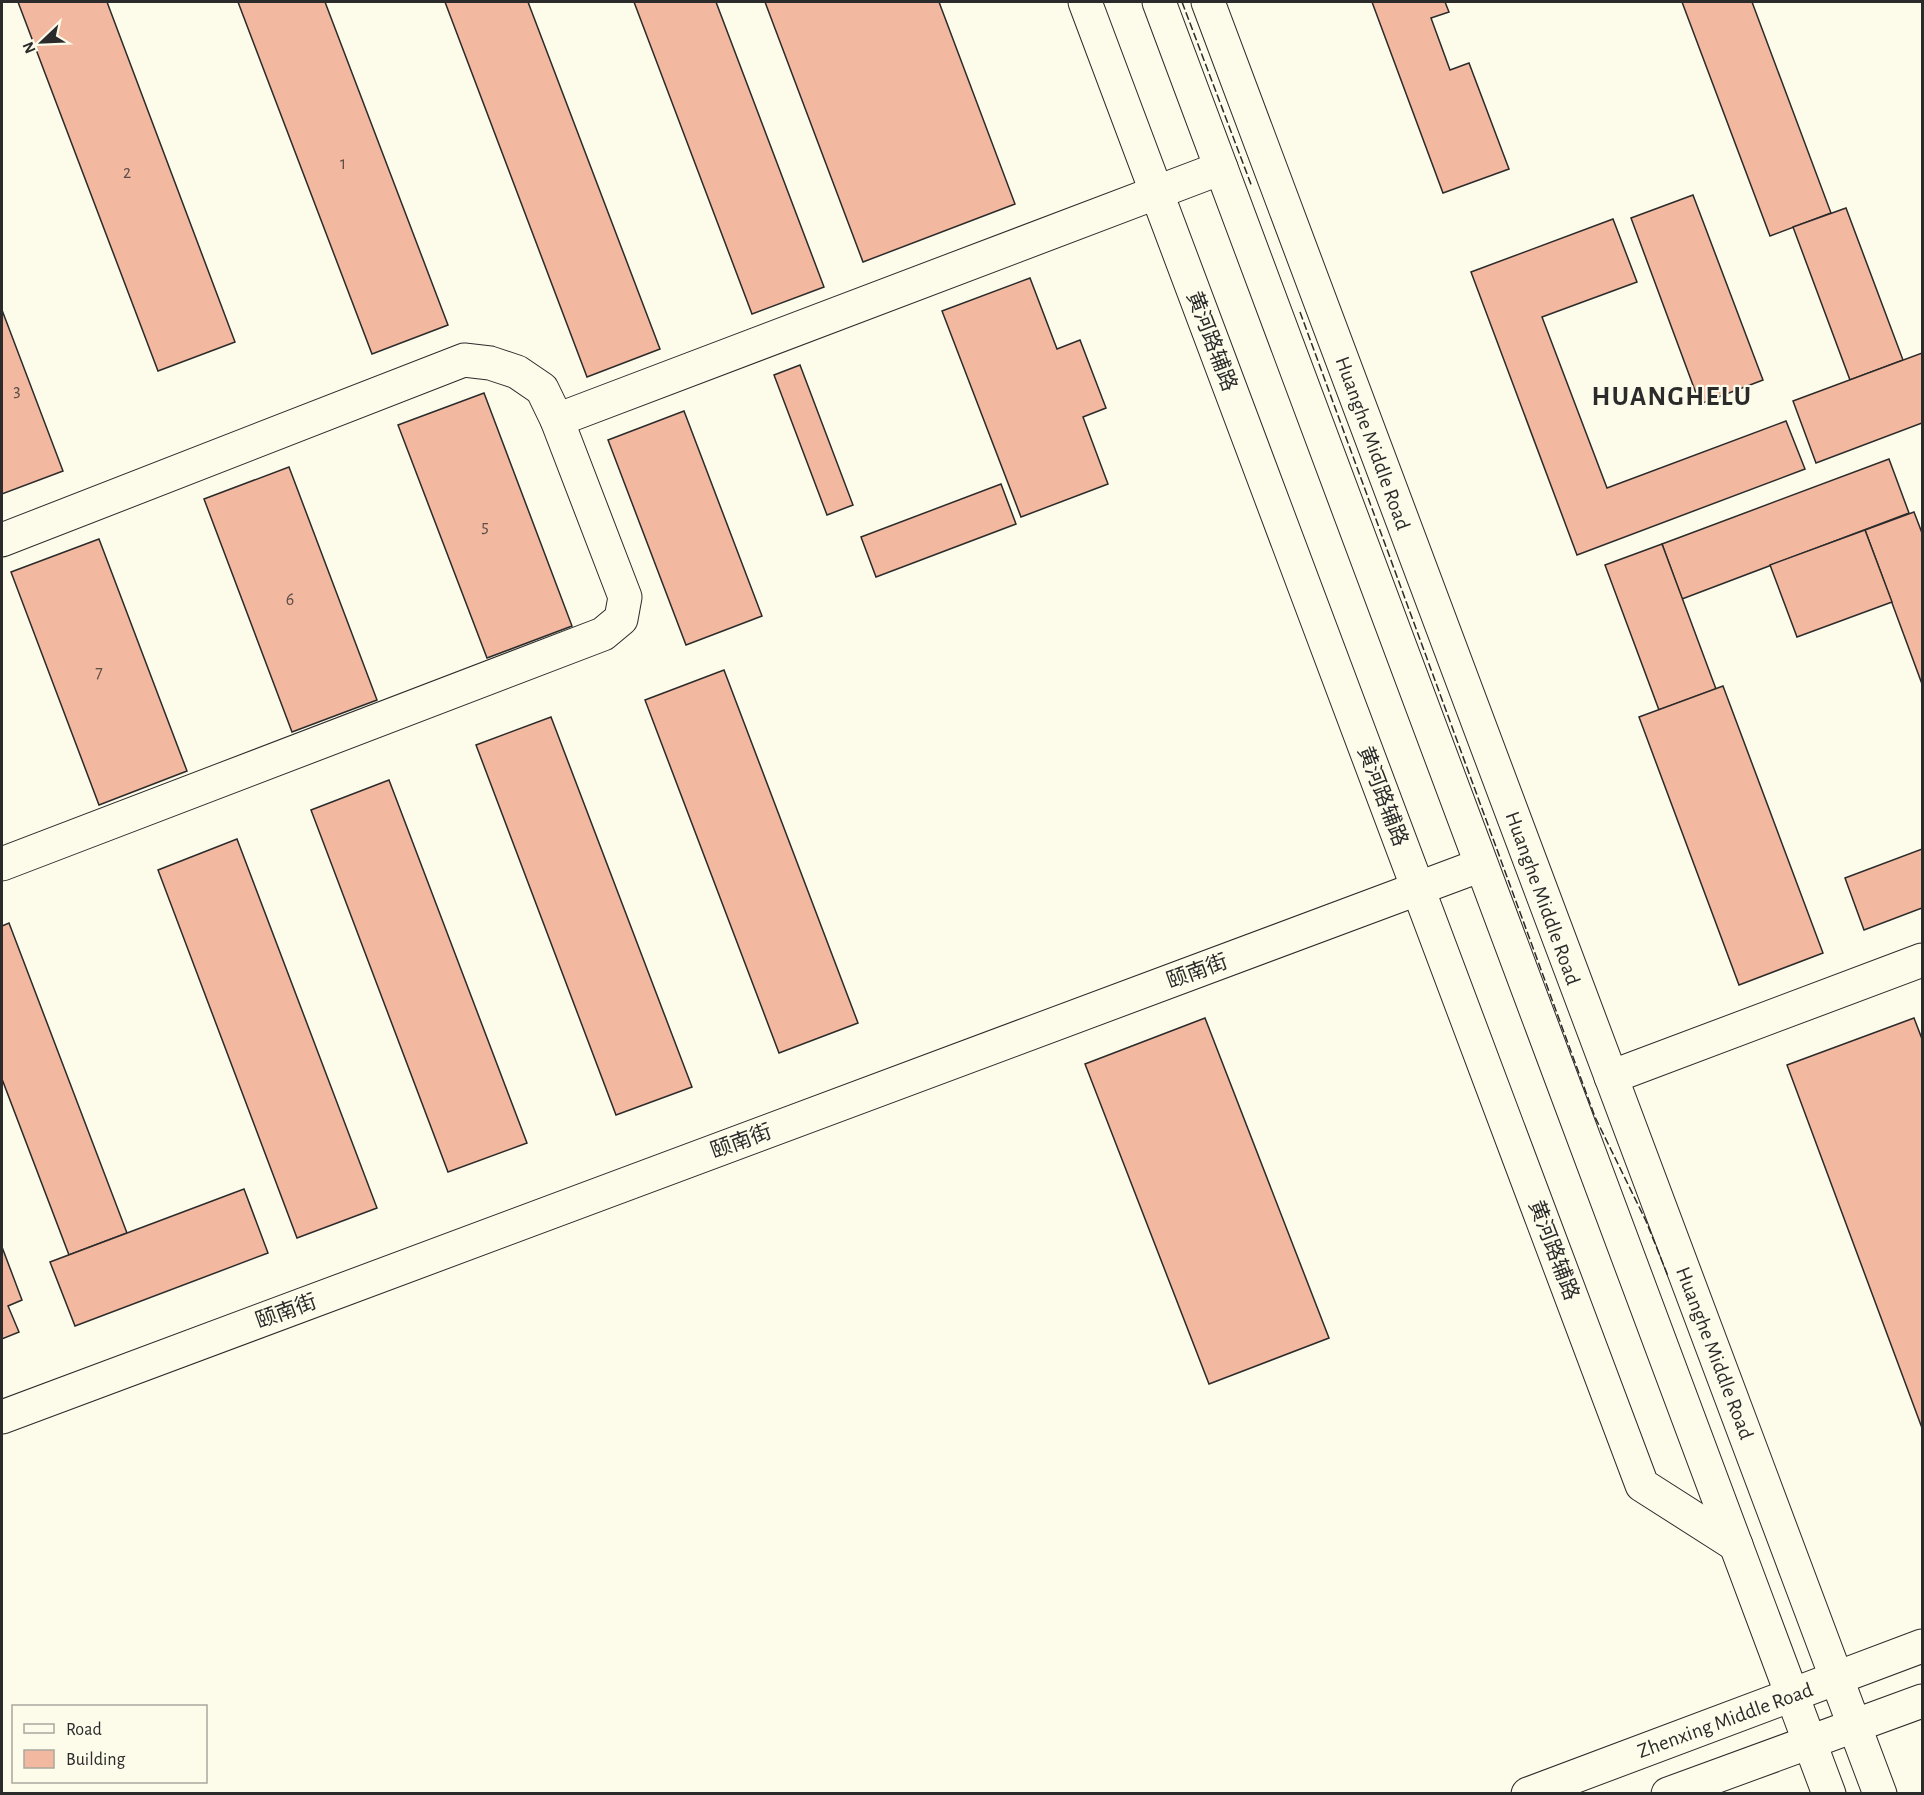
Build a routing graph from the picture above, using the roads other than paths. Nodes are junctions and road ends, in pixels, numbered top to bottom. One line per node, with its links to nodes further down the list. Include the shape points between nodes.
1 (1085, 2): 5 (main road, 黄河路辅路)
2 (1159, 2): 4 (main road)
3 (1208, 2): 12 (main road, Huanghe Middle Road)
4 (1221, 168): 5 (main road); 9 (main road)
5 (1157, 193): 6 (main road); 10 (main road, 黄河路辅路)
6 (557, 420): 7 (main road, via 542,389 517,372 464,360); 8 (main road, via 625,597 621,619 603,634)
7 (2, 540)
8 (2, 864)
9 (1481, 865): 10 (main road, 颐南街); 14 (main road)
10 (1418, 888): 13 (main road, 颐南街); 14 (main road, 黄河路辅路, via 1642,1485)
11 (1923, 960): 12 (main road)
12 (1611, 1077): 16 (main road, Huanghe Middle Road)
13 (2, 1417)
14 (1736, 1545): 17 (main road)
15 (1923, 1647): 16 (main road, Zhenxing Middle Road)
16 (1837, 1678): 17 (main road, Zhenxing Middle Road); 19 (main road, Huanghe Middle Road)
17 (1793, 1695): 20 (main road); 21 (main road, Zhenxing Middle Road)
18 (1923, 1701): 19 (main road)
19 (1855, 1726): 20 (main road); 24 (main road, Huanghe Middle Road)
20 (1809, 1741): 22 (main road); 23 (main road)
21 (1528, 1794)
22 (1668, 1794)
23 (1829, 1794)
24 (1880, 1794)

